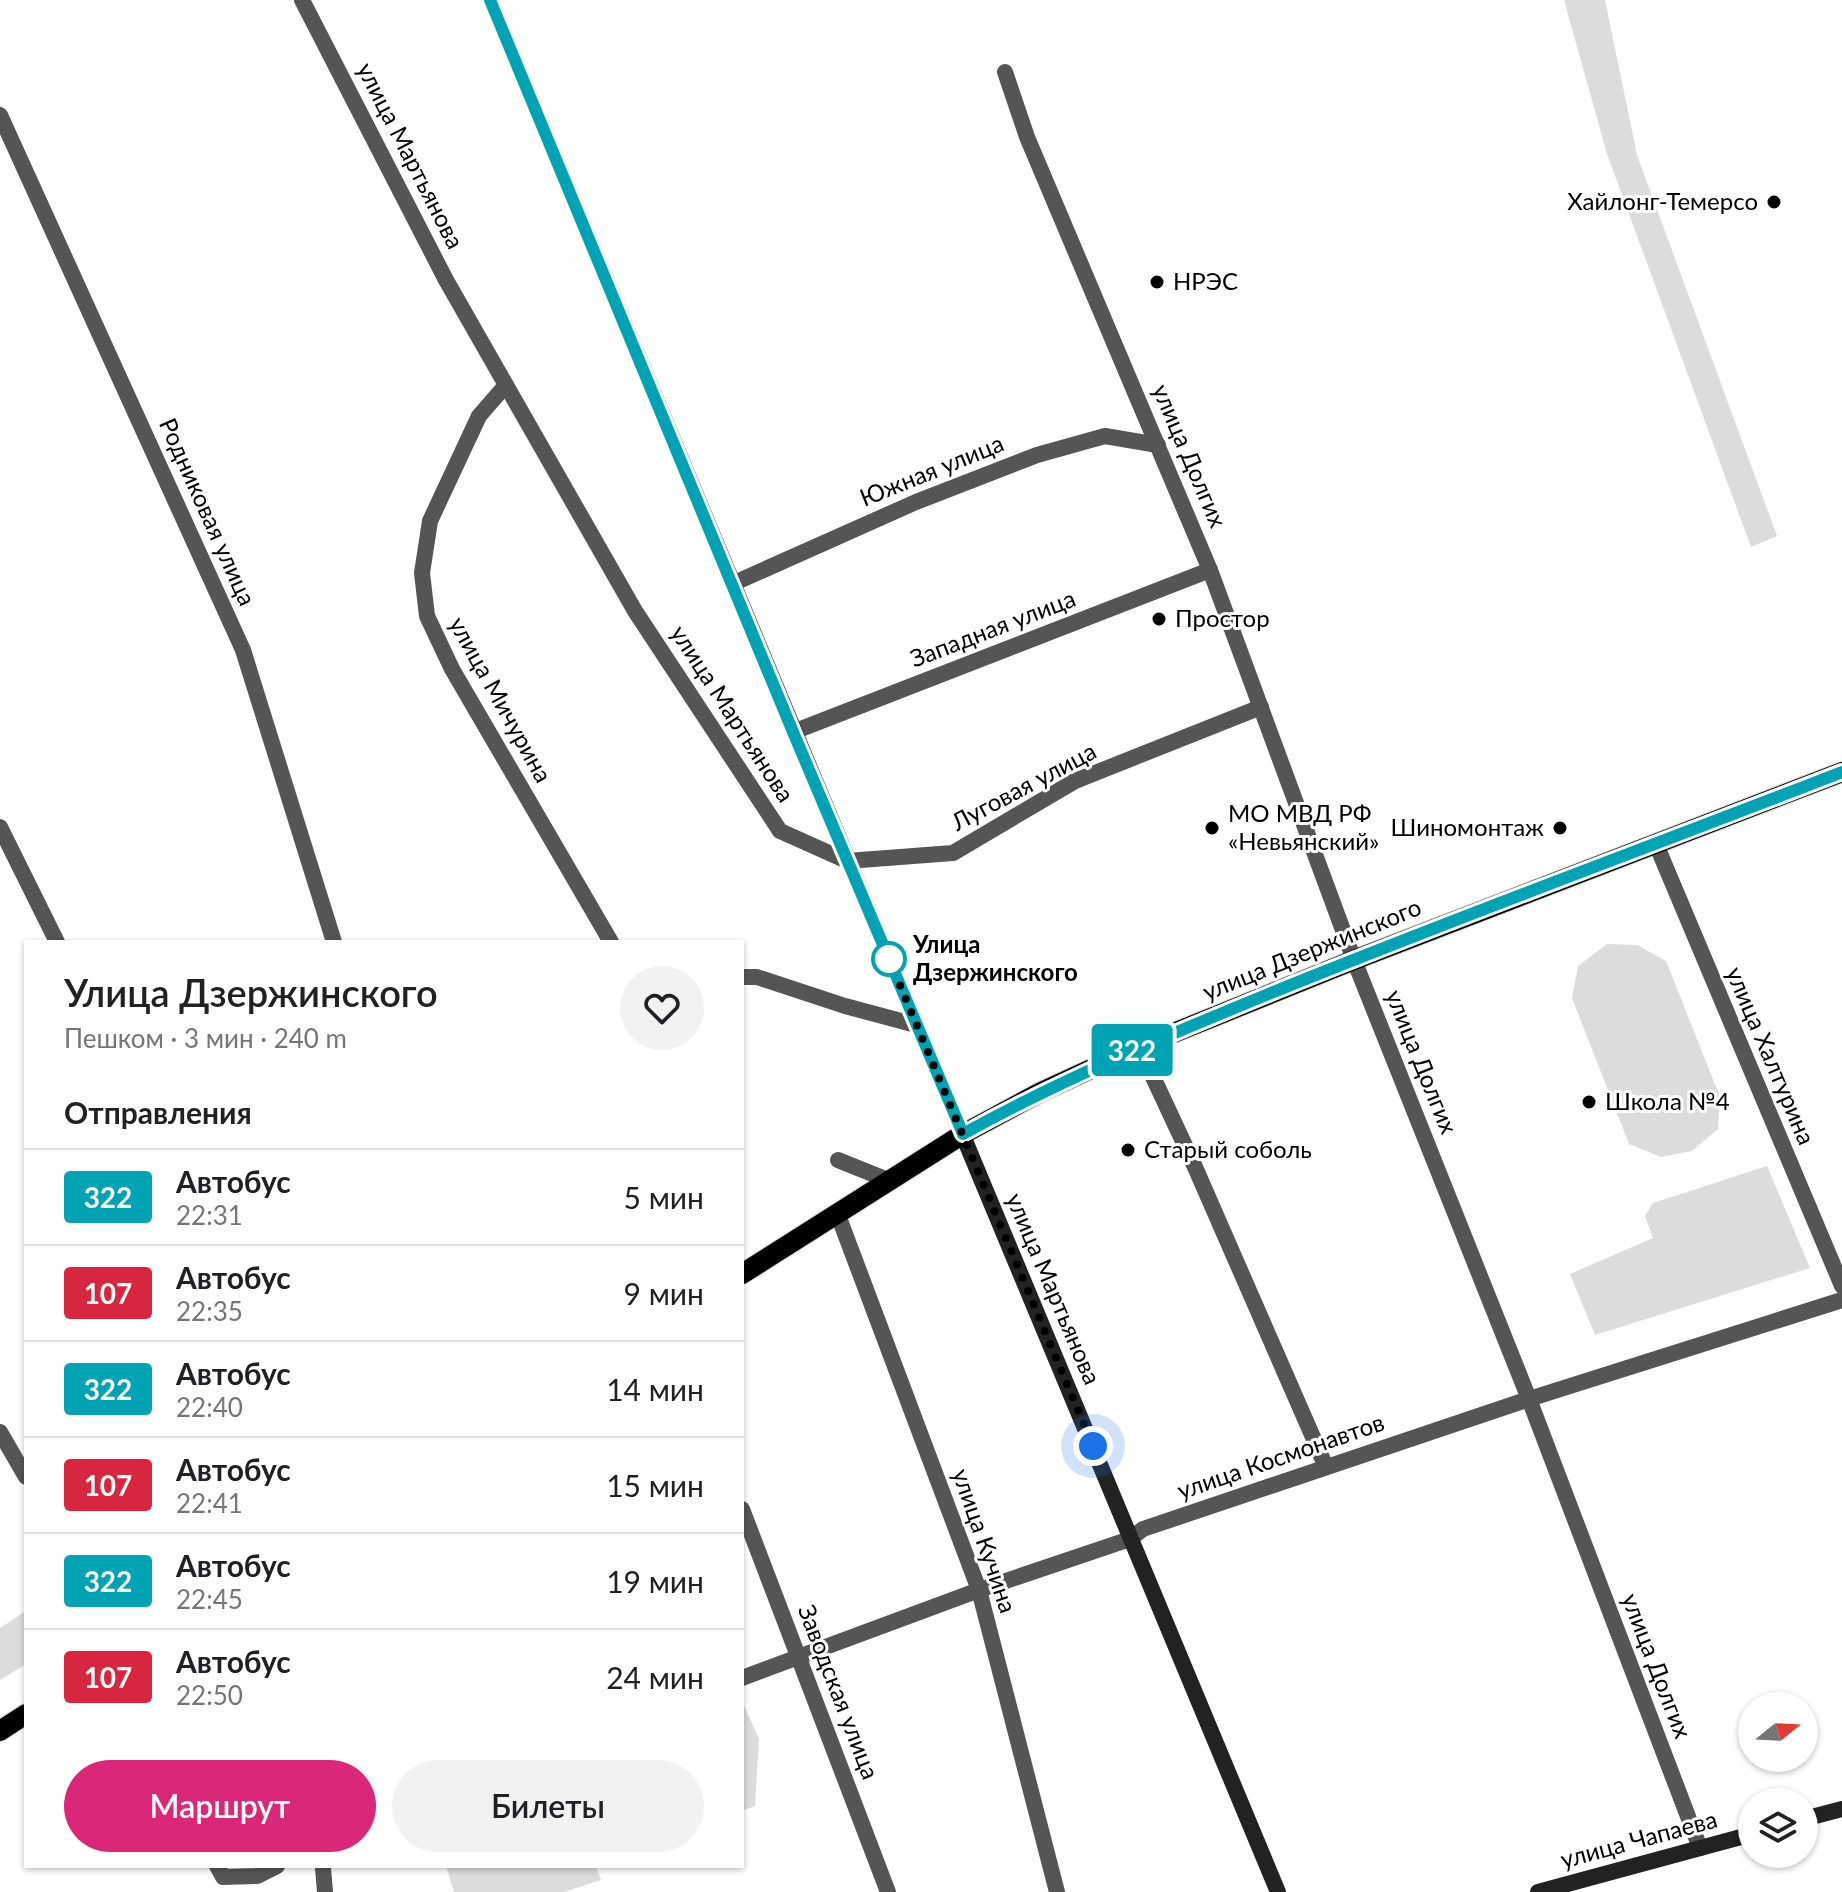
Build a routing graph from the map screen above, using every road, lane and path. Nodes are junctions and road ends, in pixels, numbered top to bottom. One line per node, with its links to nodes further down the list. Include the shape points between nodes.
1 (302, 0): 5 (street, улица Мартьянова)
2 (490, 0): 8 (main road)
3 (1005, 72): 6 (street, улица Долгих, via 1027,137)
4 (0, 115): 16 (street, Родниковая улица, via 243,650)
5 (506, 385): 14 (street, улица Мартьянова, via 635,611 780,831); 17 (street, улица Мичурина, via 479,416 430,521 422,573 427,616 452,669)
6 (1158, 445): 7 (street, улица Долгих); 8 (street, Южная улица, via 1105,436 1037,455)
7 (1210, 570): 9 (street, улица Долгих); 10 (street, Западная улица)
8 (732, 584): 10 (main road)
9 (1261, 707): 14 (street, Луговая улица, via 1075,781 953,853); 18 (street, улица Долгих)
10 (793, 732): 14 (main road)
11 (1842, 772): 13 (main road, улица Дзержинского)
12 (0, 827): 15 (street)
13 (1656, 844): 18 (main road, улица Дзержинского); 27 (street, улица Халтурина)
14 (847, 861): 20 (main road, улица Мартьянова)
15 (56, 940)
16 (333, 940)
17 (610, 940)
18 (1354, 960): 21 (main road, улица Дзержинского); 29 (street, улица Долгих)
19 (744, 977): 20 (street)
20 (916, 1025): 22 (main road, улица Мартьянова)
21 (1139, 1047): 22 (main road, улица Дзержинского); 31 (street)
22 (963, 1134): 24 (main road, улица Дзержинского); 34 (main road, улица Мартьянова)
23 (838, 1160): 24 (street)
24 (890, 1181): 25 (main road, улица Дзержинского)
25 (838, 1215): 26 (main road, улица Дзержинского); 35 (street, улица Кучина)
26 (744, 1273)
27 (1842, 1286)
28 (1842, 1300): 29 (street, улица Космонавтов)
29 (1529, 1399): 31 (street, улица Космонавтов); 43 (street, улица Долгих)
30 (0, 1432): 32 (street)
31 (1326, 1467): 34 (street, улица Космонавтов, via 1143,1529)
32 (24, 1474)
33 (744, 1514): 36 (street, Заводская улица)
34 (1130, 1539): 35 (street, улица Космонавтов); 50 (main road, улица Мартьянова)
35 (979, 1590): 36 (street, улица Космонавтов); 49 (street, улица Кучина)
36 (798, 1656): 37 (street, улица Космонавтов); 48 (street, Заводская улица)
37 (744, 1677)
38 (24, 1715): 39 (main road)
39 (0, 1731)
40 (1842, 1809): 41 (main road)
41 (1818, 1815)
42 (1738, 1838): 43 (main road, улица Чапаева)
43 (1700, 1848): 51 (main road, улица Чапаева)
44 (218, 1868): 45 (street, via 223,1877 257,1876)
45 (273, 1868)
46 (323, 1868): 47 (street)
47 (325, 1892)
48 (888, 1892)
49 (1057, 1892)
50 (1278, 1892)
51 (1538, 1892)

